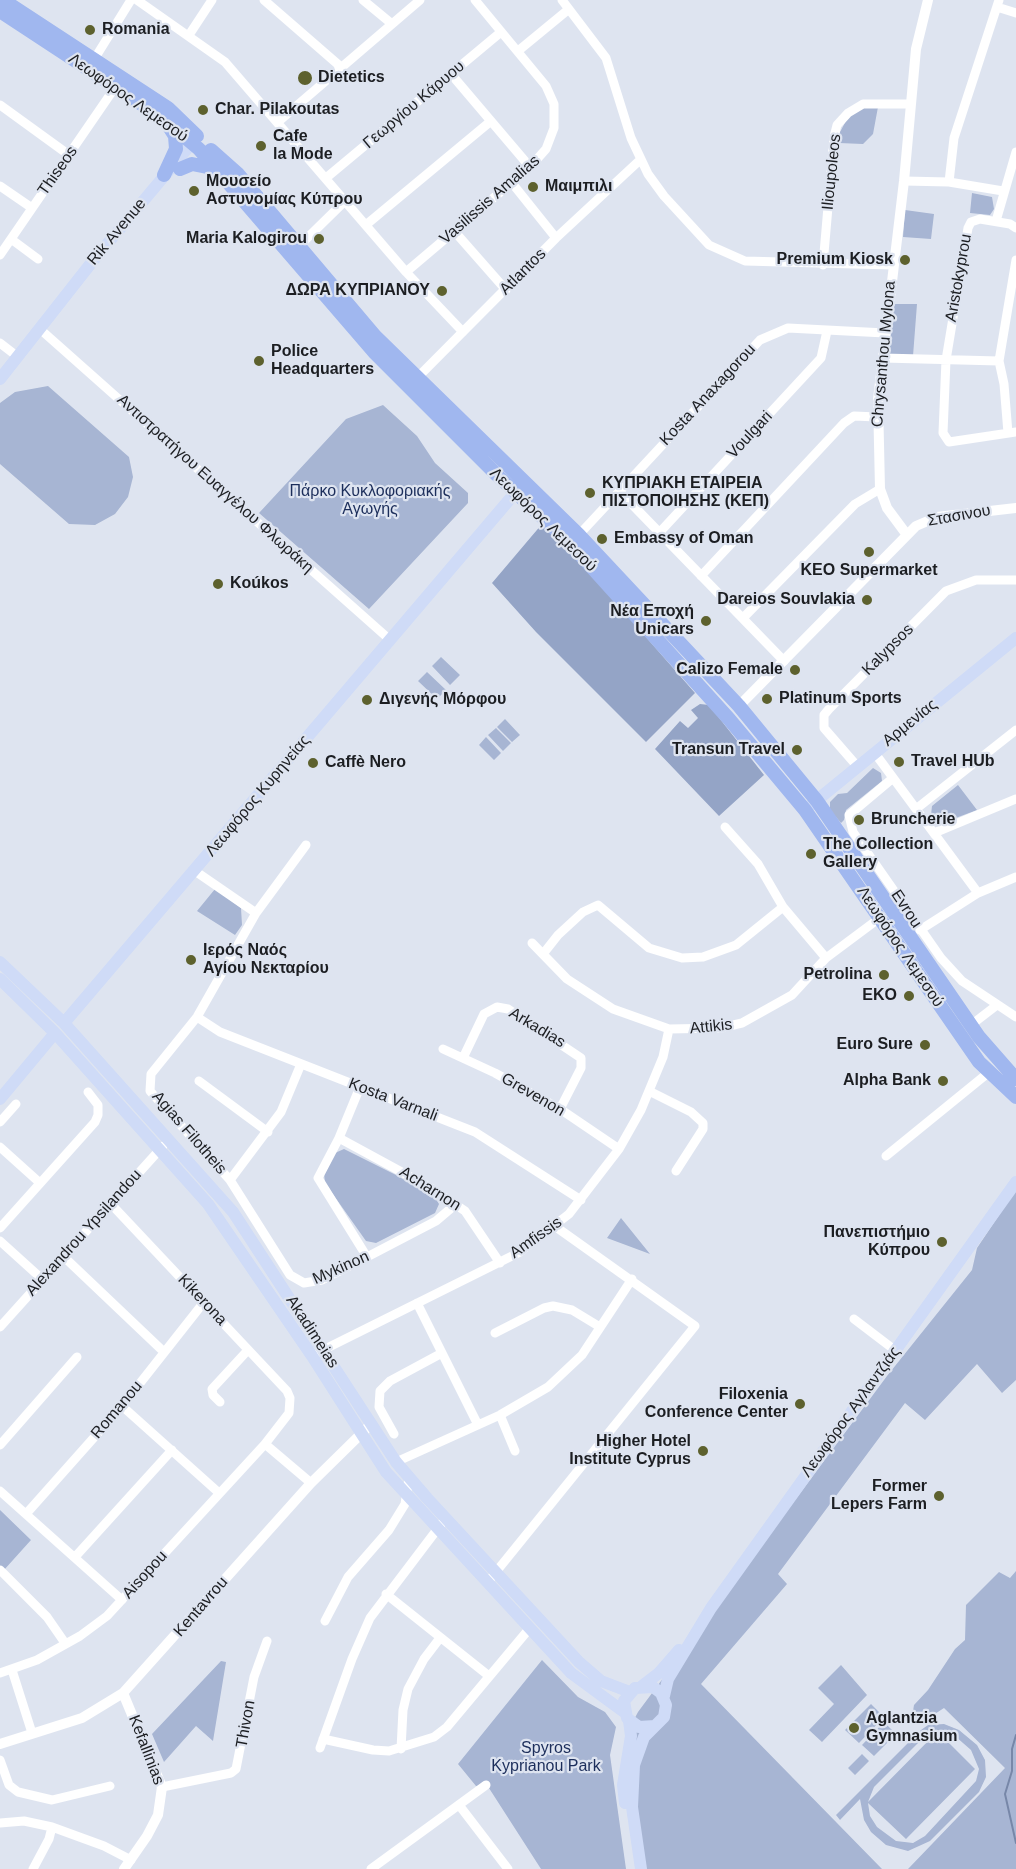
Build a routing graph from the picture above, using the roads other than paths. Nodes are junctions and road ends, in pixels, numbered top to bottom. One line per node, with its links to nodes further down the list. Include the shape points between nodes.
1 (3, 0): 19 (main road, Λεωφόρος Λεμεσού)
2 (131, 0): 19 (street)
3 (137, 0): 17 (street)
4 (212, 0): 17 (street)
5 (264, 0): 20 (street)
6 (363, 0): 15 (street)
7 (420, 0): 15 (street)
8 (475, 0): 16 (street, Vasilissis Amalias)
9 (562, 0): 12 (street)
10 (928, 0): 23 (street, Chrysanthou Mylona, via 916,49)
11 (998, 4): 14 (street); 38 (street, via 954,138)
12 (569, 9): 18 (street); 31 (street, via 606,58)
13 (0, 11): 22 (main road, Λεωφόρος Λεμεσού)
14 (1016, 13)
15 (392, 24): 20 (street)
16 (501, 32): 18 (street, Vasilissis Amalias); 21 (street, Γεωργίου Κάρυου)
17 (189, 35): 26 (street, via 225,62)
18 (518, 51): 32 (street, Vasilissis Amalias, via 546,86 554,104 546,148)
19 (94, 58): 28 (main road, Λεωφόρος Λεμεσού, via 168,108)
20 (342, 67): 26 (street)
21 (451, 74): 27 (street); 36 (street, Γεωργίου Κάρυου)
22 (116, 87): 25 (main road, Λεωφόρος Λεμεσού); 29 (street, Thiseos)
23 (910, 104): 37 (street, Chrysanthou Mylona); 54 (street, Ilioupoleos, via 863,104 837,125)
24 (0, 105): 29 (street)
25 (161, 117): 28 (main road, Λεωφόρος Λεμεσού); 35 (main road, via 176,141 174,156)
26 (279, 121): 36 (street)
27 (491, 121): 32 (street); 45 (street)
28 (198, 143): 33 (main road, Rik Avenue); 34 (main road, Λεωφόρος Λεμεσού); 35 (main road, Rik Avenue); 50 (main road, Λεωφόρος Λεμεσού, via 238,174)
29 (69, 155): 43 (street, Thiseos)
30 (1015, 157): 41 (street, Aristokyprou)
31 (640, 160): 48 (street, Atlantos); 54 (street, via 664,196 704,240 726,254 745,261)
32 (530, 167): 39 (street, Vasilissis Amalias)
33 (180, 169): 34 (main road, via 192,164); 58 (main road, Rik Avenue)
34 (219, 170): 50 (main road, Λεωφόρος Λεμεσού)
35 (164, 175): 58 (main road, Rik Avenue)
36 (326, 178): 42 (street)
37 (904, 181): 38 (street); 55 (street, Chrysanthou Mylona)
38 (949, 182): 41 (street)
39 (512, 183): 47 (street, Vasilissis Amalias); 48 (street)
40 (0, 186): 43 (street)
41 (1003, 191): 44 (street, Aristokyprou)
42 (346, 200): 45 (street); 50 (street)
43 (32, 208): 49 (street, Thiseos)
44 (996, 221): 46 (street); 65 (street, Aristokyprou, via 976,219 968,228)
45 (367, 224): 56 (street)
46 (1016, 228)
47 (455, 232): 56 (street, Vasilissis Amalias); 57 (street)
48 (556, 238): 57 (street, Atlantos)
49 (11, 239): 51 (street, Thiseos); 52 (street)
50 (294, 250): 68 (main road, Λεωφόρος Λεμεσού, via 375,336)
51 (0, 255)
52 (39, 258)
53 (1016, 260): 66 (street)
54 (824, 265): 55 (street)
55 (892, 266): 61 (street, Chrysanthou Mylona)
56 (406, 272): 60 (street)
57 (506, 290): 60 (street, Atlantos)
58 (41, 330): 63 (main road, Rik Avenue); 84 (street, Αντιστρατήγου Ευαγγέλου Φλωράκη)
59 (827, 331): 61 (street, Kosta Anaxagorou); 74 (street, Kosta Anaxagorou, via 788,328 760,340); 77 (street, Voulgari, via 821,358)
60 (463, 332): 68 (street, Atlantos)
61 (885, 333): 64 (street, Chrysanthou Mylona)
62 (0, 343): 63 (street)
63 (18, 357): 67 (main road, Rik Avenue)
64 (883, 358): 65 (street); 71 (street, Chrysanthou Mylona)
65 (946, 360): 66 (street); 72 (street, via 946,440)
66 (999, 361): 69 (street)
67 (0, 379)
68 (412, 383): 75 (main road, Λεωφόρος Λεμεσού); 79 (main road, Λεωφόρος Λεμεσού, via 527,482)
69 (1004, 384): 70 (street); 72 (street)
70 (1016, 384)
71 (877, 417): 73 (street, Chrysanthou Mylona); 80 (street, via 849,418)
72 (1012, 433)
73 (880, 489): 78 (street, Chrysanthou Mylona, via 887,508); 82 (street, via 855,504)
74 (620, 492): 77 (street); 79 (street, Kosta Anaxagorou)
75 (515, 493): 79 (main road, Λεωφόρος Λεμεσού); 84 (main road, Λεωφόρος Κυρηνείας)
76 (1016, 508): 78 (street, Στασινου, via 931,518)
77 (659, 533): 80 (street)
78 (907, 535): 85 (street)
79 (574, 539): 86 (main road, Λεωφόρος Λεμεσού); 94 (main road, Λεωφόρος Λεμεσού)
80 (701, 576): 82 (street)
81 (1016, 580): 89 (street, Kalypsos, via 976,580 946,591 829,709 824,715 824,728)
82 (743, 618): 85 (street)
83 (1016, 638): 88 (main road, Αρμενίας)
84 (389, 639): 98 (main road, Λεωφόρος Κυρηνείας)
85 (784, 661): 86 (street)
86 (739, 706): 92 (main road, Λεωφόρος Λεμεσού)
87 (1016, 730): 93 (street)
88 (874, 752): 89 (main road, Αρμενίας); 90 (street)
89 (857, 766): 92 (main road, Αρμενίας)
90 (893, 778): 93 (street); 104 (street, Evrou, via 854,808 849,815 850,823)
91 (1016, 799): 96 (street)
92 (817, 801): 94 (main road, Αρμενίας); 113 (main road, Λεωφόρος Λεμεσού)
93 (916, 808): 96 (street)
94 (805, 810): 103 (main road, Λεωφόρος Λεμεσού)
95 (725, 827): 101 (street, via 759,864)
96 (934, 833): 100 (street)
97 (306, 845): 102 (street, Agias Filotheis)
98 (195, 871): 102 (street); 114 (main road, Λεωφόρος Κυρηνείας)
99 (1016, 877): 100 (street)
100 (978, 893): 104 (street)
101 (783, 907): 106 (street, via 736,945 703,957 682,958 649,948 598,905 583,912); 107 (street)
102 (256, 913): 111 (street, Agias Filotheis)
103 (881, 917): 107 (street, Attikis); 119 (main road, Λεωφόρος Λεμεσού)
104 (920, 930): 110 (street, Evrou, via 954,973)
105 (532, 943): 106 (street, Attikis)
106 (543, 954): 115 (street, Attikis, via 567,979 594,998 632,1017)
107 (826, 958): 115 (street, Attikis, via 792,995 742,1023 721,1028)
108 (0, 962): 114 (main road, Akadimeias)
109 (0, 979): 114 (main road, Akadimeias)
110 (997, 1005): 112 (street, Evrou); 113 (street)
111 (197, 1017): 118 (street, Kosta Varnali, via 220,1032); 138 (street, Agias Filotheis, via 151,1074 149,1086)
112 (1016, 1017)
113 (971, 1025): 120 (main road, Λεωφόρος Λεμεσού)
114 (59, 1028): 126 (main road, Λεωφόρος Κυρηνείας); 132 (main road, Akadimeias); 135 (main road, Akadimeias)
115 (669, 1029): 123 (street, Amfissis)
116 (443, 1049): 117 (street, Grevenon)
117 (463, 1058): 128 (street, Grevenon); 128 (street, Arkadias, via 484,1014 497,1007 508,1009 581,1058 581,1068)
118 (301, 1064): 122 (street, Kosta Varnali); 130 (street)
119 (988, 1073): 125 (main road, Λεωφόρος Λεμεσού); 136 (street)
120 (1016, 1079)
121 (199, 1081): 130 (street)
122 (360, 1087): 131 (street); 141 (street, Kosta Varnali, via 475,1132)
123 (649, 1091): 134 (street, Amfissis); 137 (street, via 691,1112 703,1123)
124 (87, 1092): 140 (street, via 98,1105 99,1115)
125 (1016, 1097)
126 (0, 1099)
127 (16, 1104): 129 (street)
128 (560, 1109): 134 (street, Grevenon)
129 (0, 1122)
130 (268, 1132): 138 (street)
131 (339, 1138): 143 (street, Acharnon); 148 (street, via 318,1178)
132 (169, 1140): 135 (street, Alexandrou Ypsilandou); 162 (main road, Akadimeias, via 233,1212)
133 (0, 1147): 140 (street)
134 (619, 1149): 141 (street, Amfissis)
135 (159, 1150): 142 (street, Alexandrou Ypsilandou); 163 (main road, Akadimeias, via 221,1221)
136 (886, 1156)
137 (676, 1171)
138 (230, 1180): 148 (street, Mykinon, via 296,1280 322,1280)
139 (1016, 1182): 159 (main road, Λεωφόρος Αγλαντζιάς)
140 (40, 1184): 145 (street)
141 (581, 1200): 144 (street, Amfissis)
142 (111, 1204): 147 (street, Alexandrou Ypsilandou); 152 (street, Kikerona)
143 (456, 1204): 148 (street, Mykinon, via 436,1221); 149 (street, Acharnon)
144 (556, 1227): 149 (street, Amfissis); 151 (street)
145 (0, 1228)
146 (0, 1241): 150 (street)
147 (63, 1256): 150 (street, Alexandrou Ypsilandou); 160 (street)
148 (367, 1257)
149 (500, 1263): 153 (street, Amfissis)
150 (42, 1279): 155 (street, Alexandrou Ypsilandou)
151 (632, 1279): 156 (street); 187 (street, via 695,1326)
152 (204, 1302): 158 (street, Kikerona); 160 (street, Romanou)
153 (417, 1303): 161 (street); 162 (street, Amfissis, via 343,1340)
154 (854, 1319): 159 (street)
155 (0, 1327)
156 (600, 1327): 157 (street, via 572,1310 553,1306); 168 (street, via 582,1354 548,1388)
157 (495, 1333)
158 (248, 1350): 165 (street, Kikerona); 166 (street, via 212,1389)
159 (896, 1351): 197 (main road, Λεωφόρος Αγλαντζιάς)
160 (164, 1352): 167 (street, Romanou)
161 (442, 1353): 170 (street); 172 (street, via 390,1381 380,1391 379,1407)
162 (326, 1355): 163 (street, Amfissis); 169 (main road, Akadimeias)
163 (312, 1356): 171 (main road, Akadimeias)
164 (77, 1357): 174 (street)
165 (290, 1398): 173 (street, Aisopou, via 289,1413)
166 (220, 1402)
167 (122, 1406): 175 (street); 183 (street, Romanou)
168 (500, 1415): 170 (street); 176 (street)
169 (372, 1425): 171 (street, Kentavrou); 177 (main road, Akadimeias)
170 (478, 1425): 177 (street)
171 (359, 1433): 179 (street, Kentavrou); 182 (main road, Akadimeias)
172 (394, 1434)
173 (265, 1444): 179 (street); 181 (street, Aisopou)
174 (0, 1445)
175 (172, 1450): 181 (street); 186 (street)
176 (515, 1451)
177 (396, 1462): 178 (main road, Akadimeias)
178 (409, 1478): 182 (street); 184 (main road, Akadimeias)
179 (311, 1483): 203 (street, Kentavrou)
180 (0, 1491): 183 (street)
181 (218, 1492): 191 (street, Aisopou)
182 (407, 1497): 185 (main road, Akadimeias); 192 (street, via 389,1530 348,1577)
183 (26, 1514): 186 (street)
184 (445, 1519): 185 (street); 187 (main road, Akadimeias)
185 (437, 1529): 189 (main road, Akadimeias); 190 (street)
186 (75, 1557): 191 (street)
187 (496, 1572): 189 (street); 202 (main road, Akadimeias, via 591,1673 609,1686)
188 (1, 1573): 196 (street, via 47,1617)
189 (488, 1583): 193 (main road, Akadimeias)
190 (386, 1594): 194 (street); 209 (street, via 356,1649 322,1743 374,1750)
191 (122, 1600): 196 (street, Aisopou, via 107,1616)
192 (325, 1621)
193 (529, 1629): 200 (street); 205 (main road, Akadimeias, via 571,1673)
194 (440, 1638): 200 (street); 209 (street, via 408,1689)
195 (267, 1641): 213 (street, Thivon, via 254,1677 236,1769)
196 (65, 1643): 198 (street, Aisopou)
197 (687, 1643): 201 (main road, Λεωφόρος Αγλαντζιάς); 204 (main road, Λεωφόρος Αγλαντζιάς, via 665,1684)
198 (12, 1670): 199 (street, Aisopou); 207 (street)
199 (0, 1673)
200 (489, 1676): 209 (street, via 447,1727 422,1743)
201 (642, 1686): 202 (main road); 204 (main road, via 653,1687)
202 (630, 1692): 205 (main road, via 624,1701)
203 (123, 1693): 207 (street, Kentavrou, via 82,1718); 213 (street, Kefallinias)
204 (664, 1696): 206 (main road, via 666,1713)
205 (626, 1717): 206 (main road, via 639,1727); 221 (main road, via 631,1736 623,1785)
206 (655, 1726): 222 (main road, via 642,1742 633,1777 632,1807)
207 (32, 1733): 208 (street, Kentavrou)
208 (0, 1743)
209 (401, 1749)
210 (0, 1760): 212 (street, via 9,1785 18,1792 52,1800)
211 (486, 1785): 214 (street)
212 (110, 1786)
213 (162, 1786): 217 (street, Kefallinias, via 158,1815)
214 (459, 1804): 218 (street); 220 (street)
215 (0, 1823): 216 (street, via 24,1821)
216 (52, 1827): 217 (street, via 104,1846); 219 (street)
217 (127, 1864)
218 (374, 1868)
219 (33, 1869)
220 (508, 1869)
221 (634, 1869)
222 (641, 1869)

